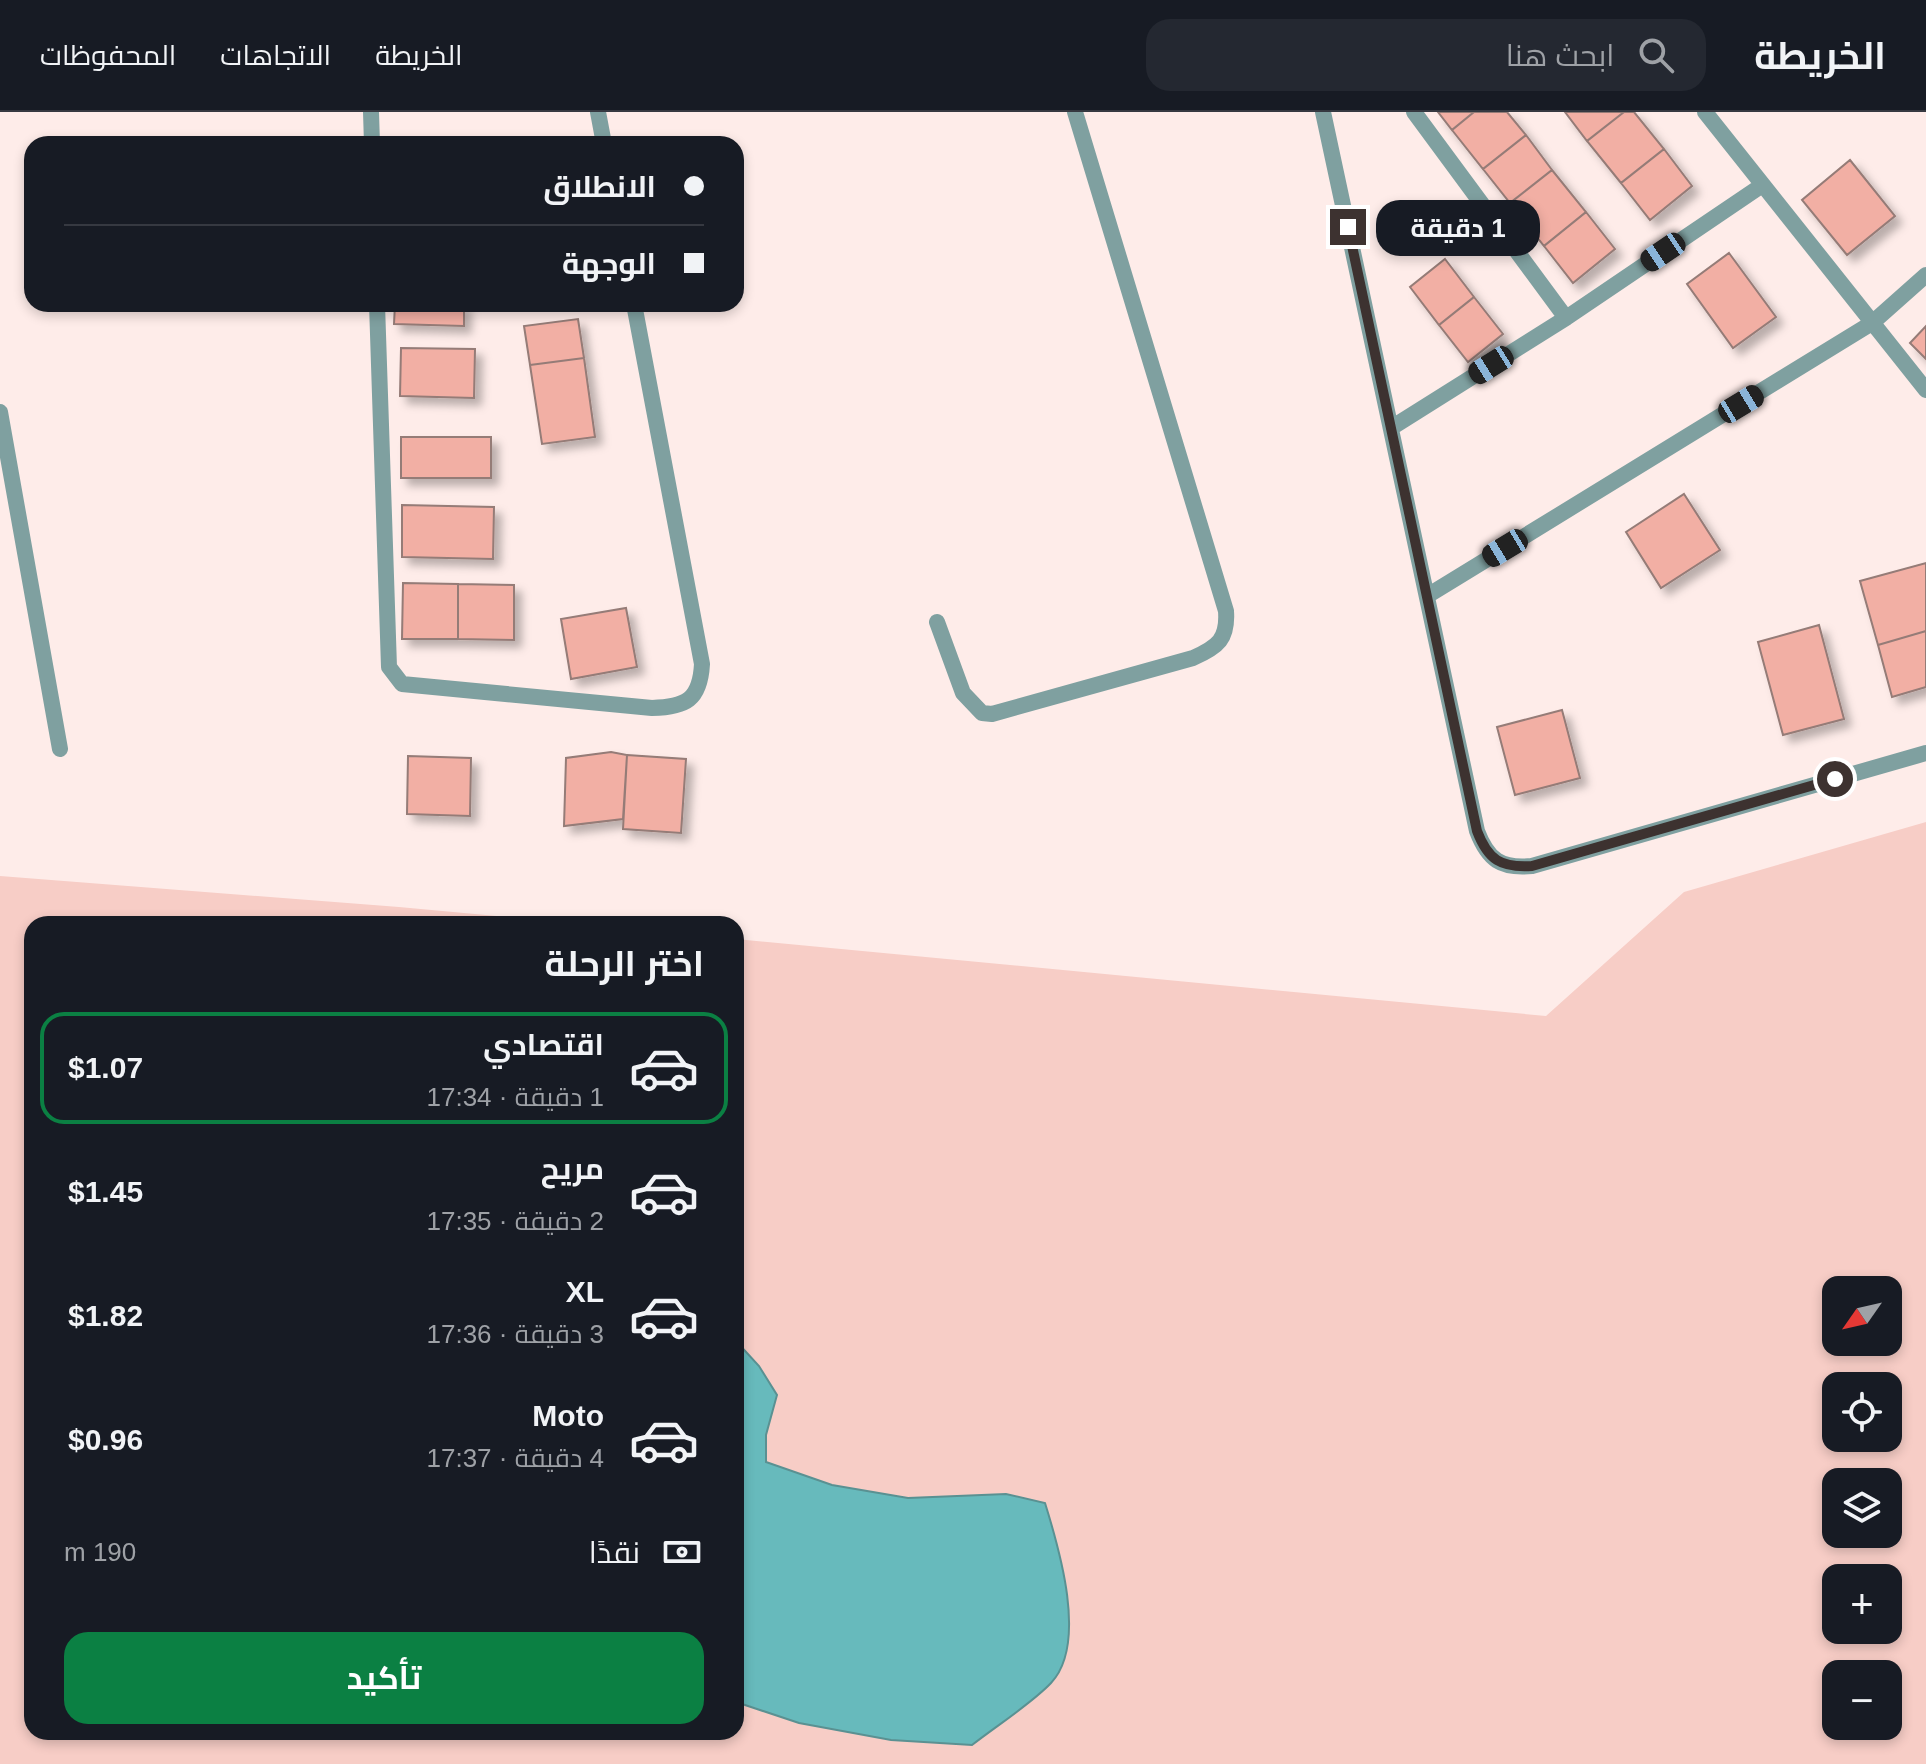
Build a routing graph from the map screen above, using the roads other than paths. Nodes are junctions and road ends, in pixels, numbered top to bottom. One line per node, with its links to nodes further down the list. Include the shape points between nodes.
1 (371, 112): 7 (street)
2 (598, 112): 8 (street)
3 (1075, 112): 19 (street, via 1226,611 1227,629 1209,651 1193,658 992,714 975,708 963,693)
4 (1323, 112): 17 (street)
5 (1414, 112): 13 (street)
6 (1705, 112): 9 (street)
7 (372, 136)
8 (602, 136)
9 (1761, 186): 13 (street); 14 (street)
10 (1926, 275): 14 (street)
11 (377, 312): 12 (street, via 389,667 396,680 671,707 695,693 702,664)
12 (636, 312)
13 (1566, 318): 17 (street)
14 (1872, 323): 15 (street); 18 (street)
15 (1926, 390)
16 (0, 412): 20 (street)
17 (1391, 428): 18 (street)
18 (1427, 596): 21 (street, via 1477,831 1483,848 1497,862 1514,868)
19 (937, 622)
20 (60, 749)
21 (1926, 753)

